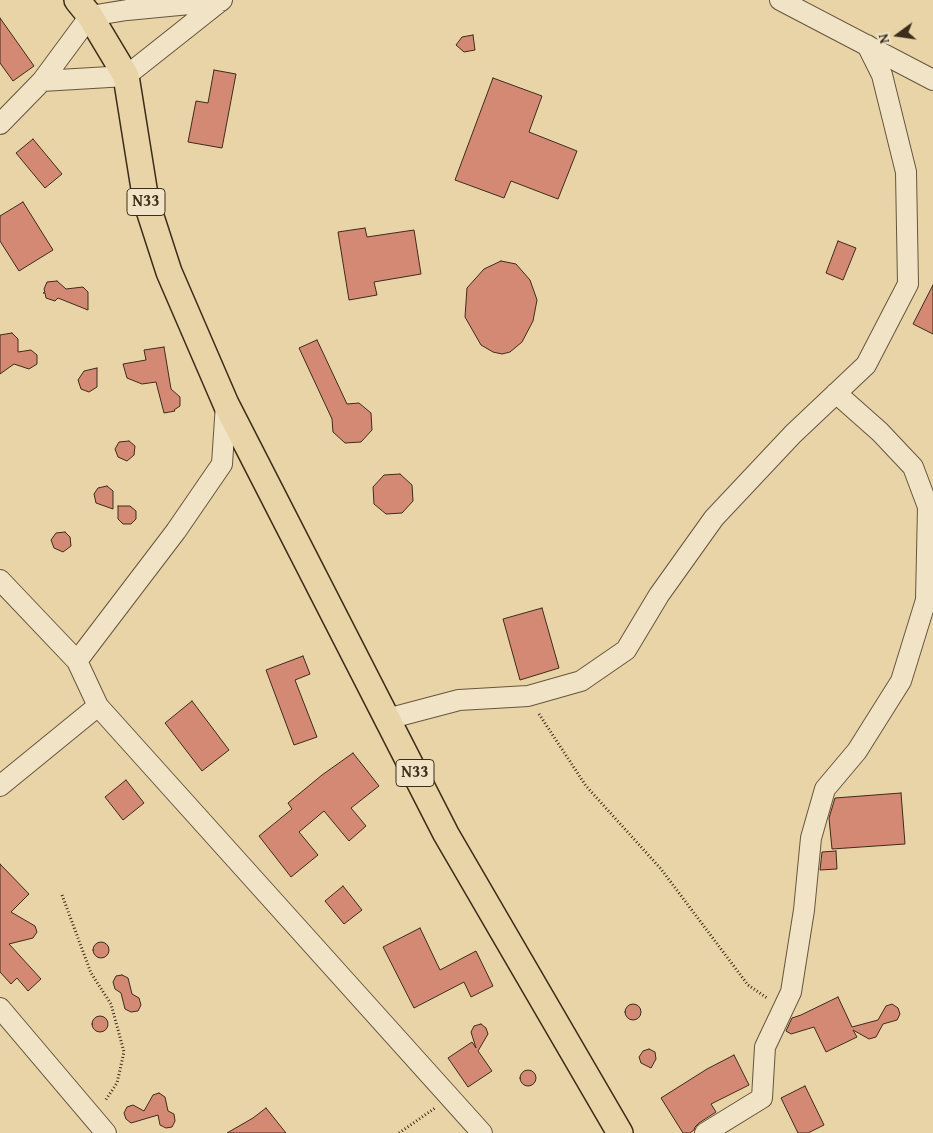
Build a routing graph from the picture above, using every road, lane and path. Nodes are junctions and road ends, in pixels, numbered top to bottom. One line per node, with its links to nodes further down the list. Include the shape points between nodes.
1 (221, 0): 3 (street); 5 (street)
2 (780, 0): 4 (street)
3 (83, 8): 5 (main road, N33); 7 (street)
4 (867, 45): 6 (street); 9 (street, via 882,75 906,172 908,284 866,364)
5 (126, 76): 7 (street); 10 (main road, N33, via 146,201 169,272)
6 (933, 80)
7 (42, 81): 8 (street)
8 (0, 124)
9 (836, 393): 13 (street, via 714,518 659,594 626,650 581,680); 19 (street, via 880,432 913,468 928,507 926,600 901,681 856,752 825,789 811,838 791,992)
10 (226, 404): 12 (street, via 222,464 176,531); 15 (main road, N33)
11 (0, 580): 12 (street)
12 (77, 661): 14 (street)
13 (528, 696): 15 (street, via 459,700); 19 (path, via 586,786 661,869 748,985)
14 (98, 706): 16 (street); 20 (street)
15 (387, 719): 25 (main road, N33, via 446,834)
16 (0, 786)
17 (62, 895): 21 (path, via 91,973 111,1004 124,1052 117,1083)
18 (0, 1008): 21 (street)
19 (783, 1010): 26 (street, via 765,1047 762,1098)
20 (450, 1098): 23 (path); 24 (street)
21 (93, 1118): 22 (street)
22 (106, 1133)
23 (399, 1133)
24 (482, 1133)
25 (620, 1133)
26 (705, 1133)

